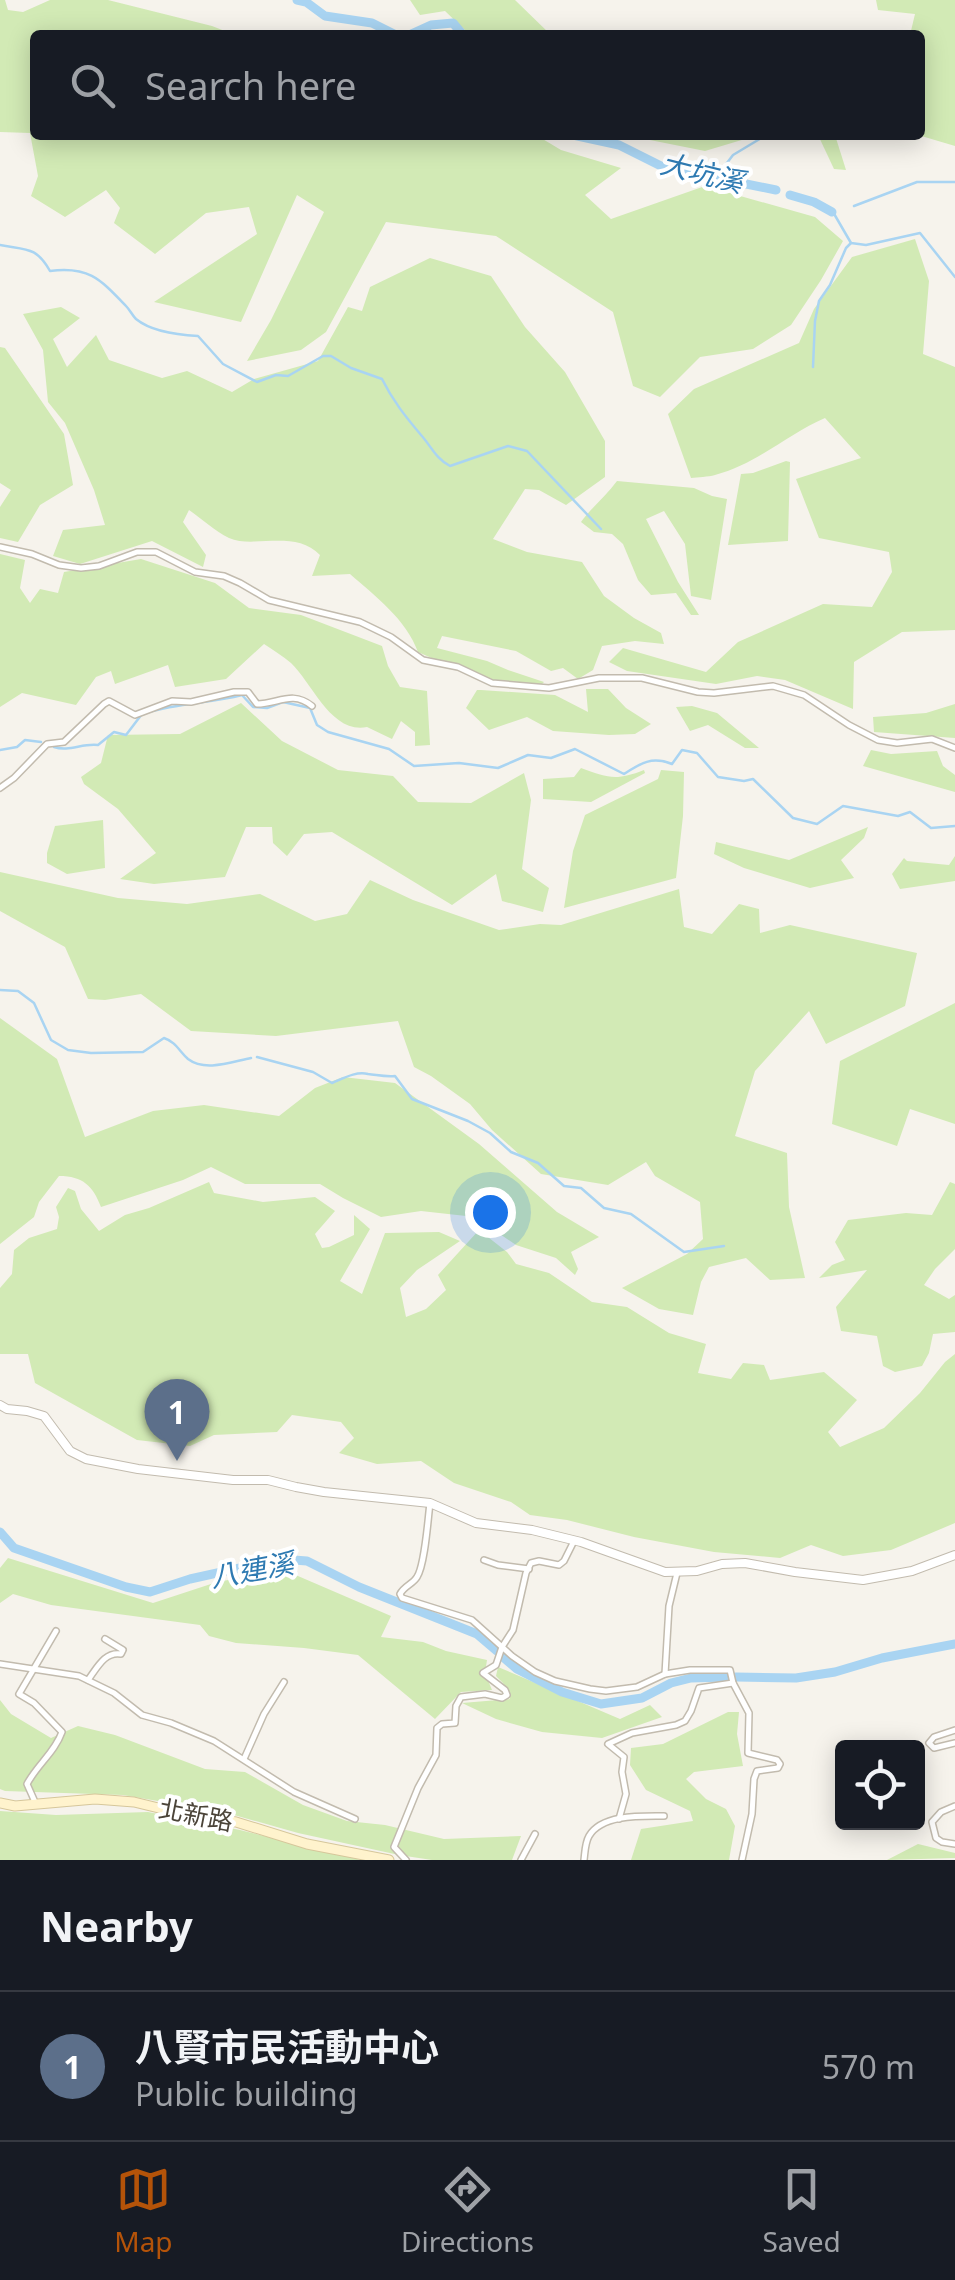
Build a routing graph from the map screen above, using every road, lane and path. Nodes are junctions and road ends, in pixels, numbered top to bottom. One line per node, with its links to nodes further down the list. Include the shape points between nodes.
1 (0, 547): 3 (street, via 82,568 156,552 269,600 360,622 423,660 492,683 548,688 642,678 714,693 773,686 804,694 878,740 932,739)
2 (312, 706): 4 (street, via 282,697 257,704 248,692 172,700 136,715 109,702)
3 (955, 748)
4 (0, 788)
5 (0, 1405): 7 (street, via 44,1416 70,1450 106,1464)
6 (440, 1495): 8 (street)
7 (430, 1503): 8 (street); 16 (street, via 418,1577 402,1588 402,1598 477,1622)
8 (440, 1506): 9 (street, via 476,1523)
9 (574, 1541): 12 (street, via 559,1565 538,1561); 13 (street)
10 (955, 1554): 13 (street, via 863,1580 745,1562)
11 (484, 1560): 12 (street)
12 (529, 1569): 16 (street)
13 (677, 1572): 19 (street)
14 (56, 1631): 18 (street)
15 (105, 1639): 20 (street, via 122,1654 107,1656)
16 (502, 1647): 19 (street, via 535,1672 590,1690 637,1687); 35 (street, via 496,1666 483,1673 506,1697 460,1697 455,1723 437,1728 436,1755 394,1847)
17 (0, 1664): 18 (street)
18 (34, 1670): 20 (street); 27 (street, via 18,1694 62,1732 27,1784)
19 (665, 1674): 22 (street, via 730,1670)
20 (88, 1680): 25 (street, via 142,1715)
21 (284, 1682): 25 (street)
22 (734, 1684): 31 (street, via 699,1688 676,1726 608,1744 624,1757 626,1794); 38 (street, via 749,1712 748,1752 780,1764 757,1770)
23 (955, 1730): 24 (street, via 930,1743)
24 (955, 1744)
25 (244, 1759): 30 (street, via 294,1792)
26 (0, 1803): 27 (main road, 北新路)
27 (36, 1805): 34 (main road, 北新路, via 134,1802)
28 (955, 1806): 33 (street, via 932,1822 936,1838)
29 (664, 1816): 31 (street)
30 (355, 1819)
31 (618, 1819): 37 (street, via 590,1833)
32 (535, 1834): 36 (street)
33 (955, 1844)
34 (389, 1860)
35 (406, 1860)
36 (521, 1860)
37 (584, 1860)
38 (742, 1860)

